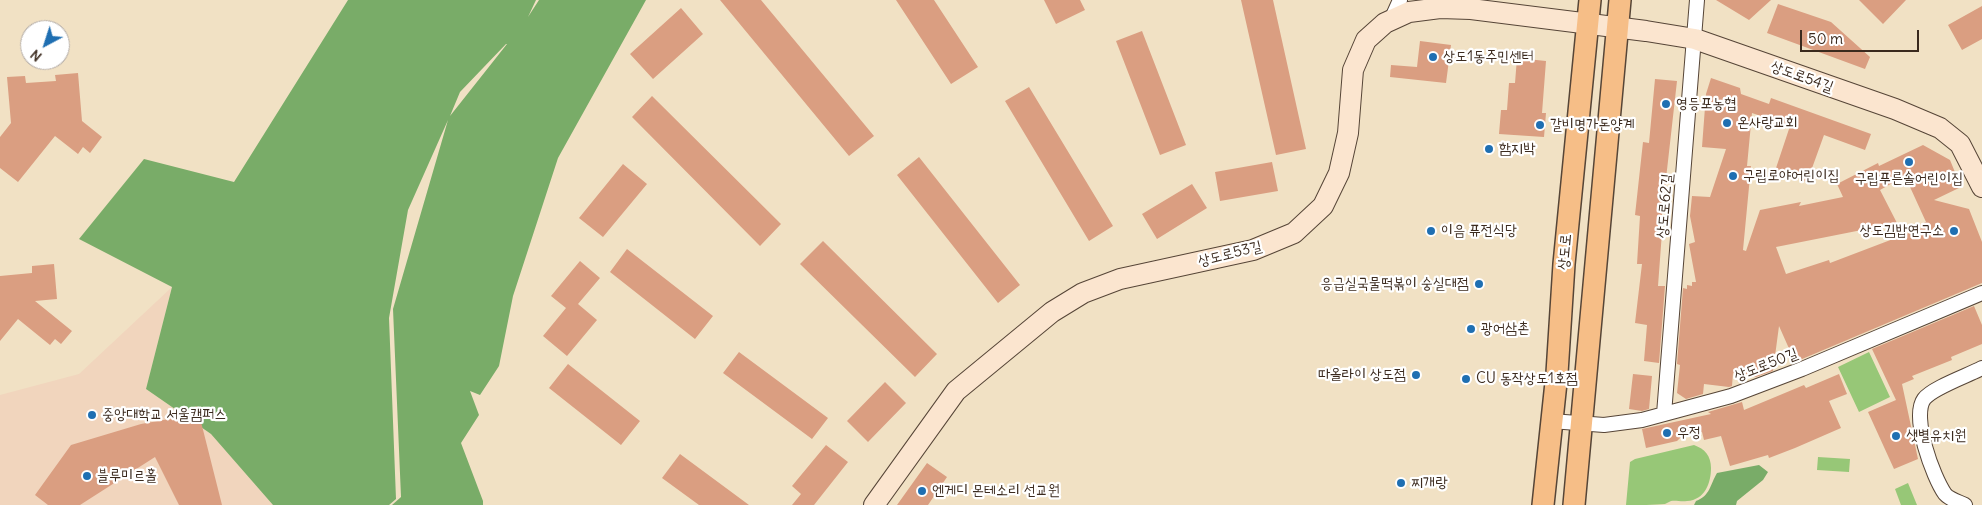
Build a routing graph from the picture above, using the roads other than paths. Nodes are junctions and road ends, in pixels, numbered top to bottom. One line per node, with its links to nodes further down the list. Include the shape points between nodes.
1 (1400, 0): 5 (street)
2 (1620, 0): 6 (main road)
3 (1697, 0): 7 (street, 상도로62길)
4 (1589, 11): 5 (street, 상도로53길, via 1440,8 1409,12); 6 (street, 상도로54길); 12 (main road, 상도로)
5 (1391, 20): 14 (street, 상도로53길, via 1384,22 1366,40 1353,70 1348,133 1339,173 1323,206 1294,234 1253,250 1120,279 1083,293 1052,312 956,390)
6 (1617, 27): 7 (street, 상도로54길); 13 (main road)
7 (1695, 39): 8 (street, 상도로54길, via 1940,128 1960,144); 11 (street, 상도로62길)
8 (1982, 188)
9 (1982, 293): 11 (street, 상도로50길, via 1744,392)
10 (1982, 368): 17 (street, via 1932,392 1920,406 1928,458 1937,480 1946,496)
11 (1664, 414): 13 (street, 상도로50길, via 1604,425)
12 (1552, 421): 13 (street, 상도로50길); 15 (main road, 상도로)
13 (1581, 424): 16 (main road)
14 (874, 505)
15 (1543, 505)
16 (1574, 505)
17 (1965, 505)

